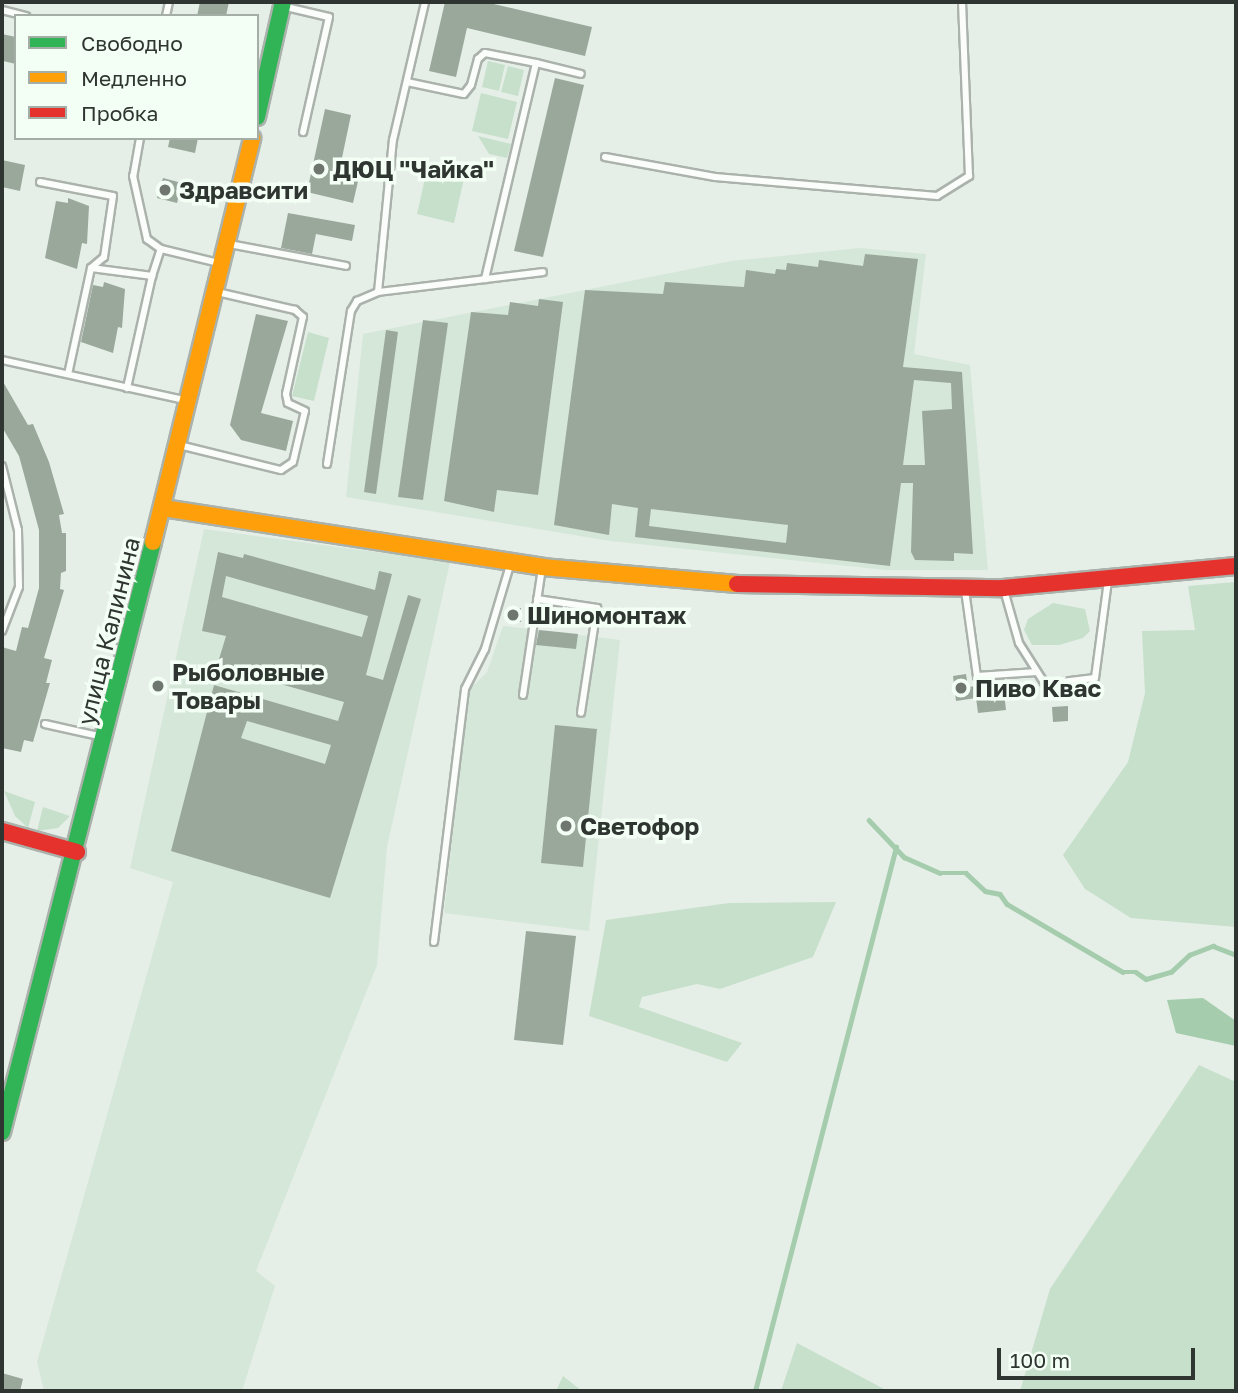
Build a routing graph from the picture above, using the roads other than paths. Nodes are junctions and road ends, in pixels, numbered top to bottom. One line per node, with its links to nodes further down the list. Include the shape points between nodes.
1 (425, 2): 6 (lane)
2 (962, 2): 11 (lane, via 969,176 937,196 715,177)
3 (283, 4): 7 (main road); 8 (lane, via 329,17)
4 (536, 63): 5 (lane); 6 (lane, via 485,53 464,94); 20 (lane)
5 (581, 74)
6 (407, 82): 22 (lane, via 393,140)
7 (259, 108)
8 (303, 132)
9 (140, 140): 14 (lane, via 132,176 147,239)
10 (252, 140): 13 (main road, улица Калинина)
11 (605, 157)
12 (40, 182): 17 (lane, via 113,196 104,257)
13 (229, 244): 15 (main road, улица Калинина); 16 (lane)
14 (161, 248): 15 (lane); 19 (lane)
15 (224, 265): 21 (main road, улица Калинина)
16 (346, 266)
17 (91, 268): 19 (lane); 24 (lane)
18 (544, 272): 20 (lane)
19 (152, 276): 25 (lane)
20 (485, 279): 22 (lane)
21 (217, 292): 26 (main road, улица Калинина); 27 (lane, via 295,310 303,317 286,394 288,403 304,411 293,462 281,470)
22 (378, 292): 28 (lane, via 357,301 351,311)
23 (2, 360): 24 (lane)
24 (68, 374): 25 (lane)
25 (127, 388): 26 (lane)
26 (190, 401): 27 (main road, улица Калинина)
27 (178, 445): 30 (main road, улица Калинина)
28 (327, 464)
29 (2, 466): 38 (lane, via 18,530 19,587)
30 (163, 508): 31 (main road); 43 (main road, улица Калинина)
31 (511, 562): 33 (main road); 46 (lane, via 485,649 465,689)
32 (1236, 566): 34 (main road)
33 (542, 567): 36 (main road, via 758,586); 37 (lane)
34 (1109, 579): 35 (main road); 39 (lane, via 1095,678 1045,684)
35 (1003, 588): 36 (main road); 39 (lane, via 1019,643)
36 (964, 589): 39 (lane, via 977,676)
37 (537, 599): 40 (lane); 41 (lane, via 597,608)
38 (2, 631)
39 (1037, 672)
40 (523, 695)
41 (581, 713)
42 (46, 724): 43 (lane)
43 (105, 737): 45 (main road, улица Калинина)
44 (2, 831): 45 (main road)
45 (77, 852): 47 (main road, улица Калинина)
46 (434, 942)
47 (8, 1088): 48 (main road, улица Калинина)
48 (2, 1132)

